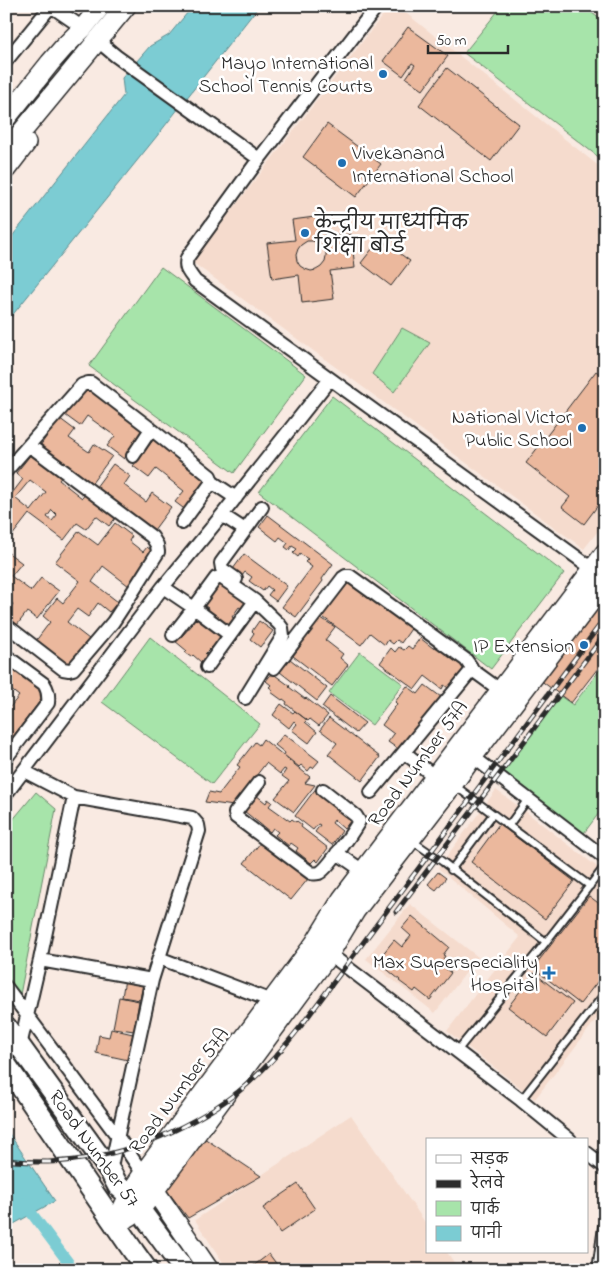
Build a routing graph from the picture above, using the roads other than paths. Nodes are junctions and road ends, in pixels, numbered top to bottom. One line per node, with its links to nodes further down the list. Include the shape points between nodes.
1 (51, 6): 5 (street); 7 (street)
2 (101, 6): 5 (street)
3 (126, 6): 6 (street)
4 (377, 6): 13 (street)
5 (83, 28): 8 (street)
6 (98, 41): 9 (street); 13 (street)
7 (6, 61)
8 (50, 63): 10 (street); 11 (street)
9 (66, 79): 12 (street); 14 (street, via 57,102)
10 (6, 107)
11 (6, 118)
12 (6, 151)
13 (259, 159): 15 (street, via 185,264 195,281)
14 (6, 169)
15 (330, 379): 21 (street); 27 (street)
16 (151, 429): 17 (street, via 88,383 82,385); 18 (street); 20 (street, via 208,474)
17 (28, 445): 19 (street); 32 (street, via 152,537 157,545 158,552)
18 (132, 456)
19 (6, 471)
20 (212, 482): 21 (street); 24 (street)
21 (236, 498): 23 (street)
22 (262, 507): 25 (street)
23 (222, 515): 25 (street); 29 (street)
24 (182, 522)
25 (245, 530): 33 (street, via 221,566)
26 (605, 552): 27 (street, Road Number 57A)
27 (593, 569): 42 (street, Road Number 57A)
28 (605, 583): 44 (street, Road Number 57A)
29 (163, 587): 31 (street); 35 (street)
30 (254, 601): 31 (street, via 222,578 216,578); 37 (street); 43 (street, via 280,624 283,636)
31 (194, 608): 36 (street); 37 (street)
32 (113, 622): 34 (street, via 69,670 63,669); 35 (street)
33 (289, 623)
34 (6, 626)
35 (128, 633): 47 (street)
36 (172, 635)
37 (230, 635): 39 (street)
38 (6, 656): 46 (street, via 44,684 49,696 48,703)
39 (207, 667)
40 (274, 668): 41 (street, via 343,578 350,576 466,660)
41 (471, 669): 42 (street); 45 (street)
42 (500, 690): 44 (street, Road Number 57A)
43 (245, 698)
44 (466, 751): 48 (street, Road Number 57A); 51 (street, Road Number 57A); 56 (street)
45 (405, 752): 48 (street); 53 (street)
46 (6, 758)
47 (24, 771): 49 (street); 55 (street)
48 (435, 777): 64 (street, Road Number 57A)
49 (10, 781): 54 (street)
50 (260, 782): 60 (street, via 236,812 239,820 311,873 320,872)
51 (453, 784): 57 (lane); 59 (street, Road Number 57A)
52 (323, 790): 60 (street, via 359,820)
53 (371, 792)
54 (6, 794)
55 (74, 797): 68 (street, via 192,818 198,825 200,831); 69 (street)
56 (528, 799): 58 (lane); 61 (street)
57 (493, 814): 58 (lane); 63 (lane)
58 (509, 825): 65 (lane)
59 (410, 840): 63 (lane); 67 (street, Road Number 57A)
60 (337, 853): 64 (street)
61 (605, 858)
62 (605, 866): 65 (lane)
63 (451, 870): 66 (lane)
64 (363, 871): 67 (street, Road Number 57A, via 342,899)
65 (590, 886): 66 (lane)
66 (546, 942): 77 (lane)
67 (322, 948): 73 (street, Road Number 57A); 77 (street); 86 (street, Road Number 57A)
68 (159, 958): 70 (street); 73 (street)
69 (40, 960): 70 (street); 74 (street)
70 (152, 980): 80 (street)
71 (6, 987): 74 (street)
72 (605, 993): 79 (lane)
73 (272, 1000): 85 (street, Road Number 57A)
74 (27, 1016): 76 (street); 80 (street)
75 (6, 1027): 76 (main road, Road Number 57)
76 (20, 1046): 84 (main road, Road Number 57)
77 (457, 1052): 79 (street)
78 (6, 1065): 88 (main road, Road Number 57)
79 (521, 1100): 81 (street)
80 (118, 1137): 84 (street); 85 (street)
81 (568, 1138)
82 (588, 1154): 83 (street)
83 (605, 1167)
84 (110, 1171): 87 (main road, Road Number 57, via 118,1186)
85 (143, 1174): 86 (street); 87 (street, Road Number 57A)
86 (155, 1190): 87 (street, Road Number 57A); 92 (street)
87 (135, 1203): 88 (street, Road Number 57A); 91 (main road, Road Number 57)
88 (115, 1224): 90 (main road, Road Number 57)
89 (605, 1227): 93 (street)
90 (147, 1270)
91 (184, 1270)
92 (210, 1270)
93 (599, 1270)

